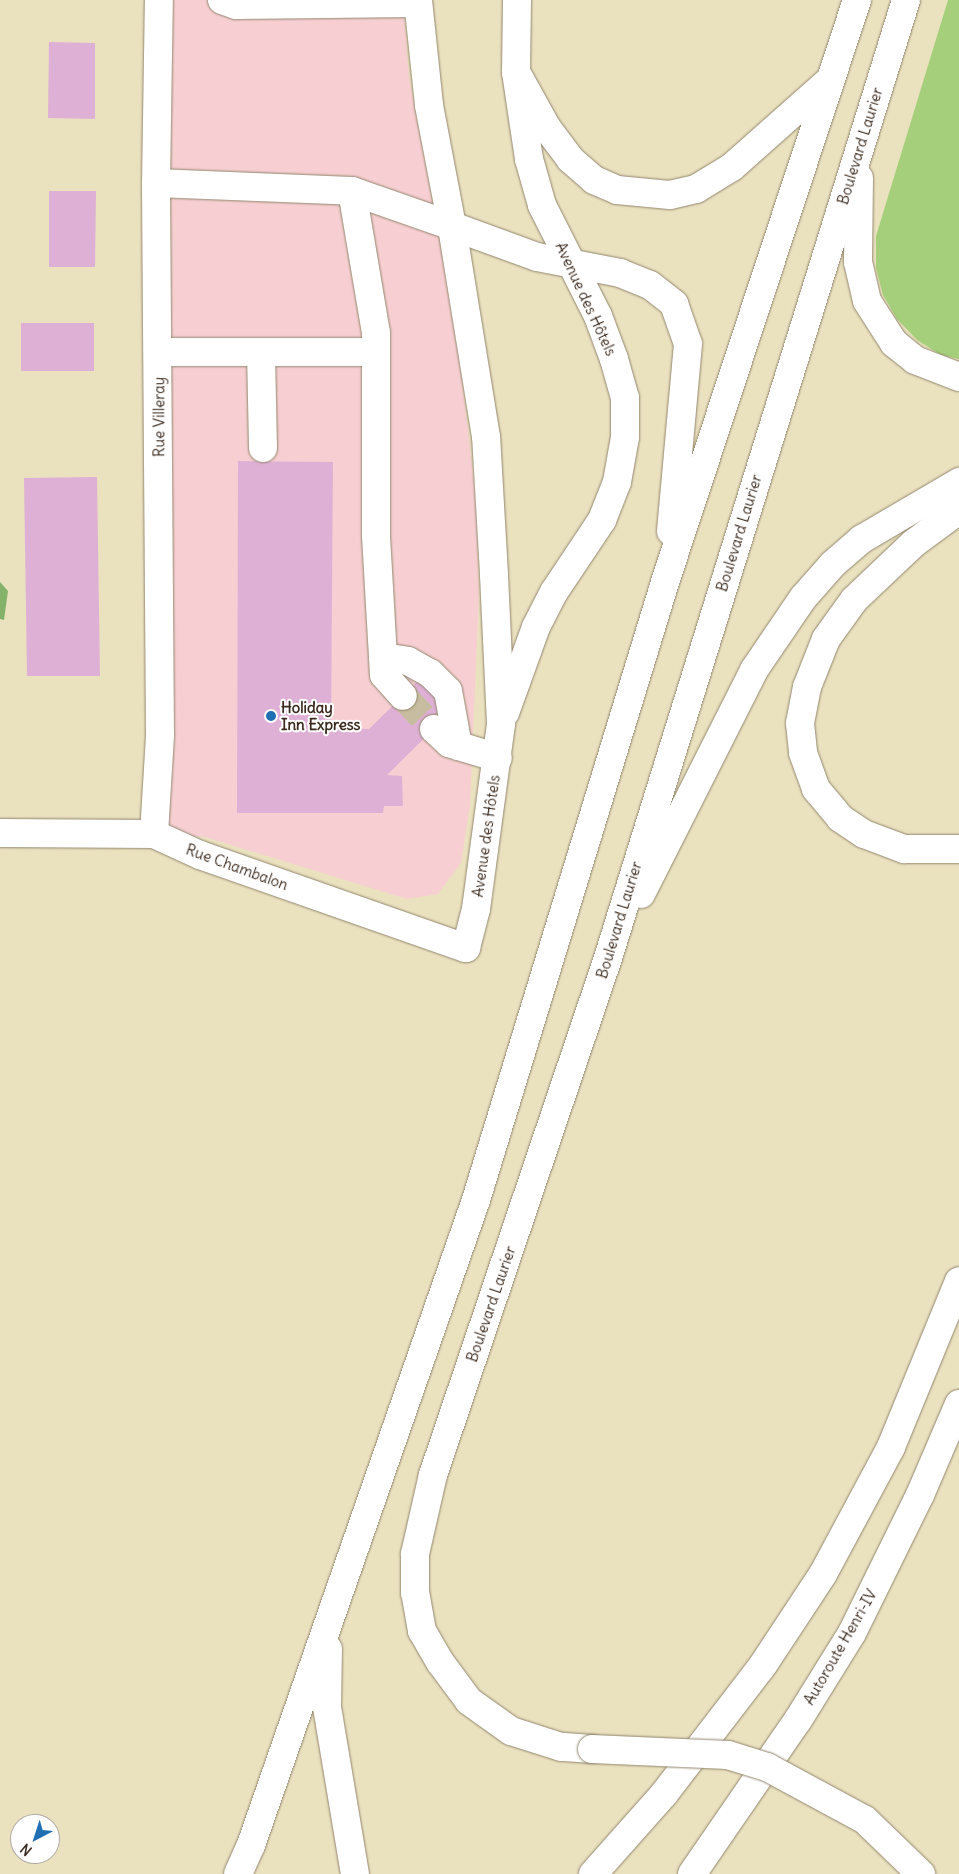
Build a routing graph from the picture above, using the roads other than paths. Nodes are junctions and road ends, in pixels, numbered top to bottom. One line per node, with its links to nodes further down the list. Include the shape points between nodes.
1 (159, 0): 11 (main road, Rue Villeray)
2 (222, 0): 7 (main road, via 236,5)
3 (517, 0): 8 (main road, Avenue des Hôtels)
4 (857, 0): 9 (main road)
5 (906, 0): 10 (main road, Boulevard Laurier)
6 (418, 1): 7 (main road); 13 (main road, Avenue des Hôtels, via 429,105)
7 (355, 2)
8 (516, 72): 9 (main road, via 547,128 570,160 594,180 618,190 670,195 696,188 732,167); 14 (main road, Avenue des Hôtels, via 529,159 542,205)
9 (832, 79): 22 (main road)
10 (859, 148): 18 (main road, via 858,262 867,301 894,343 915,360); 33 (main road, Boulevard Laurier)
11 (156, 183): 12 (main road); 15 (main road, Rue Villeray)
12 (352, 192): 13 (main road); 17 (main road, via 369,281)
13 (452, 226): 14 (main road, via 538,257); 25 (main road, Avenue des Hôtels, via 486,437)
14 (572, 265): 22 (main road, via 620,273 650,285 674,304 683,324 688,344); 25 (main road, Avenue des Hôtels, via 614,359 624,398 625,437 617,482 602,520 554,592 536,627)
15 (158, 352): 16 (main road); 30 (main road, Rue Villeray, via 160,735)
16 (261, 352): 17 (main road); 19 (main road)
17 (375, 352): 23 (main road, via 376,536)
18 (959, 377)
19 (263, 448)
20 (959, 482): 33 (main road, via 862,539 833,564 803,598 754,670)
21 (959, 510): 31 (main road, via 914,543 854,600 826,639 807,687 800,723 803,753 816,789 840,818 864,834 904,849)
22 (666, 579): 36 (main road, via 476,1200)
23 (383, 657): 24 (main road, via 384,675); 27 (main road, via 408,661 430,673 448,691)
24 (403, 696)
25 (501, 724): 28 (main road, Avenue des Hôtels)
26 (434, 729): 27 (main road, via 449,743)
27 (458, 746): 28 (main road)
28 (498, 758): 32 (main road, Avenue des Hôtels, via 476,909)
29 (0, 833): 30 (main road, Rue Chambalon)
30 (154, 834): 32 (main road, Rue Chambalon, via 200,855)
31 (959, 848)
32 (466, 948)
33 (608, 958): 41 (main road, Boulevard Laurier, bridge, via 434,1474 415,1554 415,1593 422,1631 469,1701 511,1731 561,1748 728,1755 767,1767 865,1820)
34 (959, 1281): 39 (main road, via 891,1447 823,1574 763,1665 664,1794)
35 (959, 1404): 40 (main road, Autoroute Henri-IV, via 920,1495 852,1633 798,1720)
36 (360, 1532): 37 (main road, via 251,1845); 38 (main road, via 327,1652 327,1707)
37 (238, 1874)
38 (355, 1874)
39 (593, 1874)
40 (692, 1874)
41 (920, 1874)

